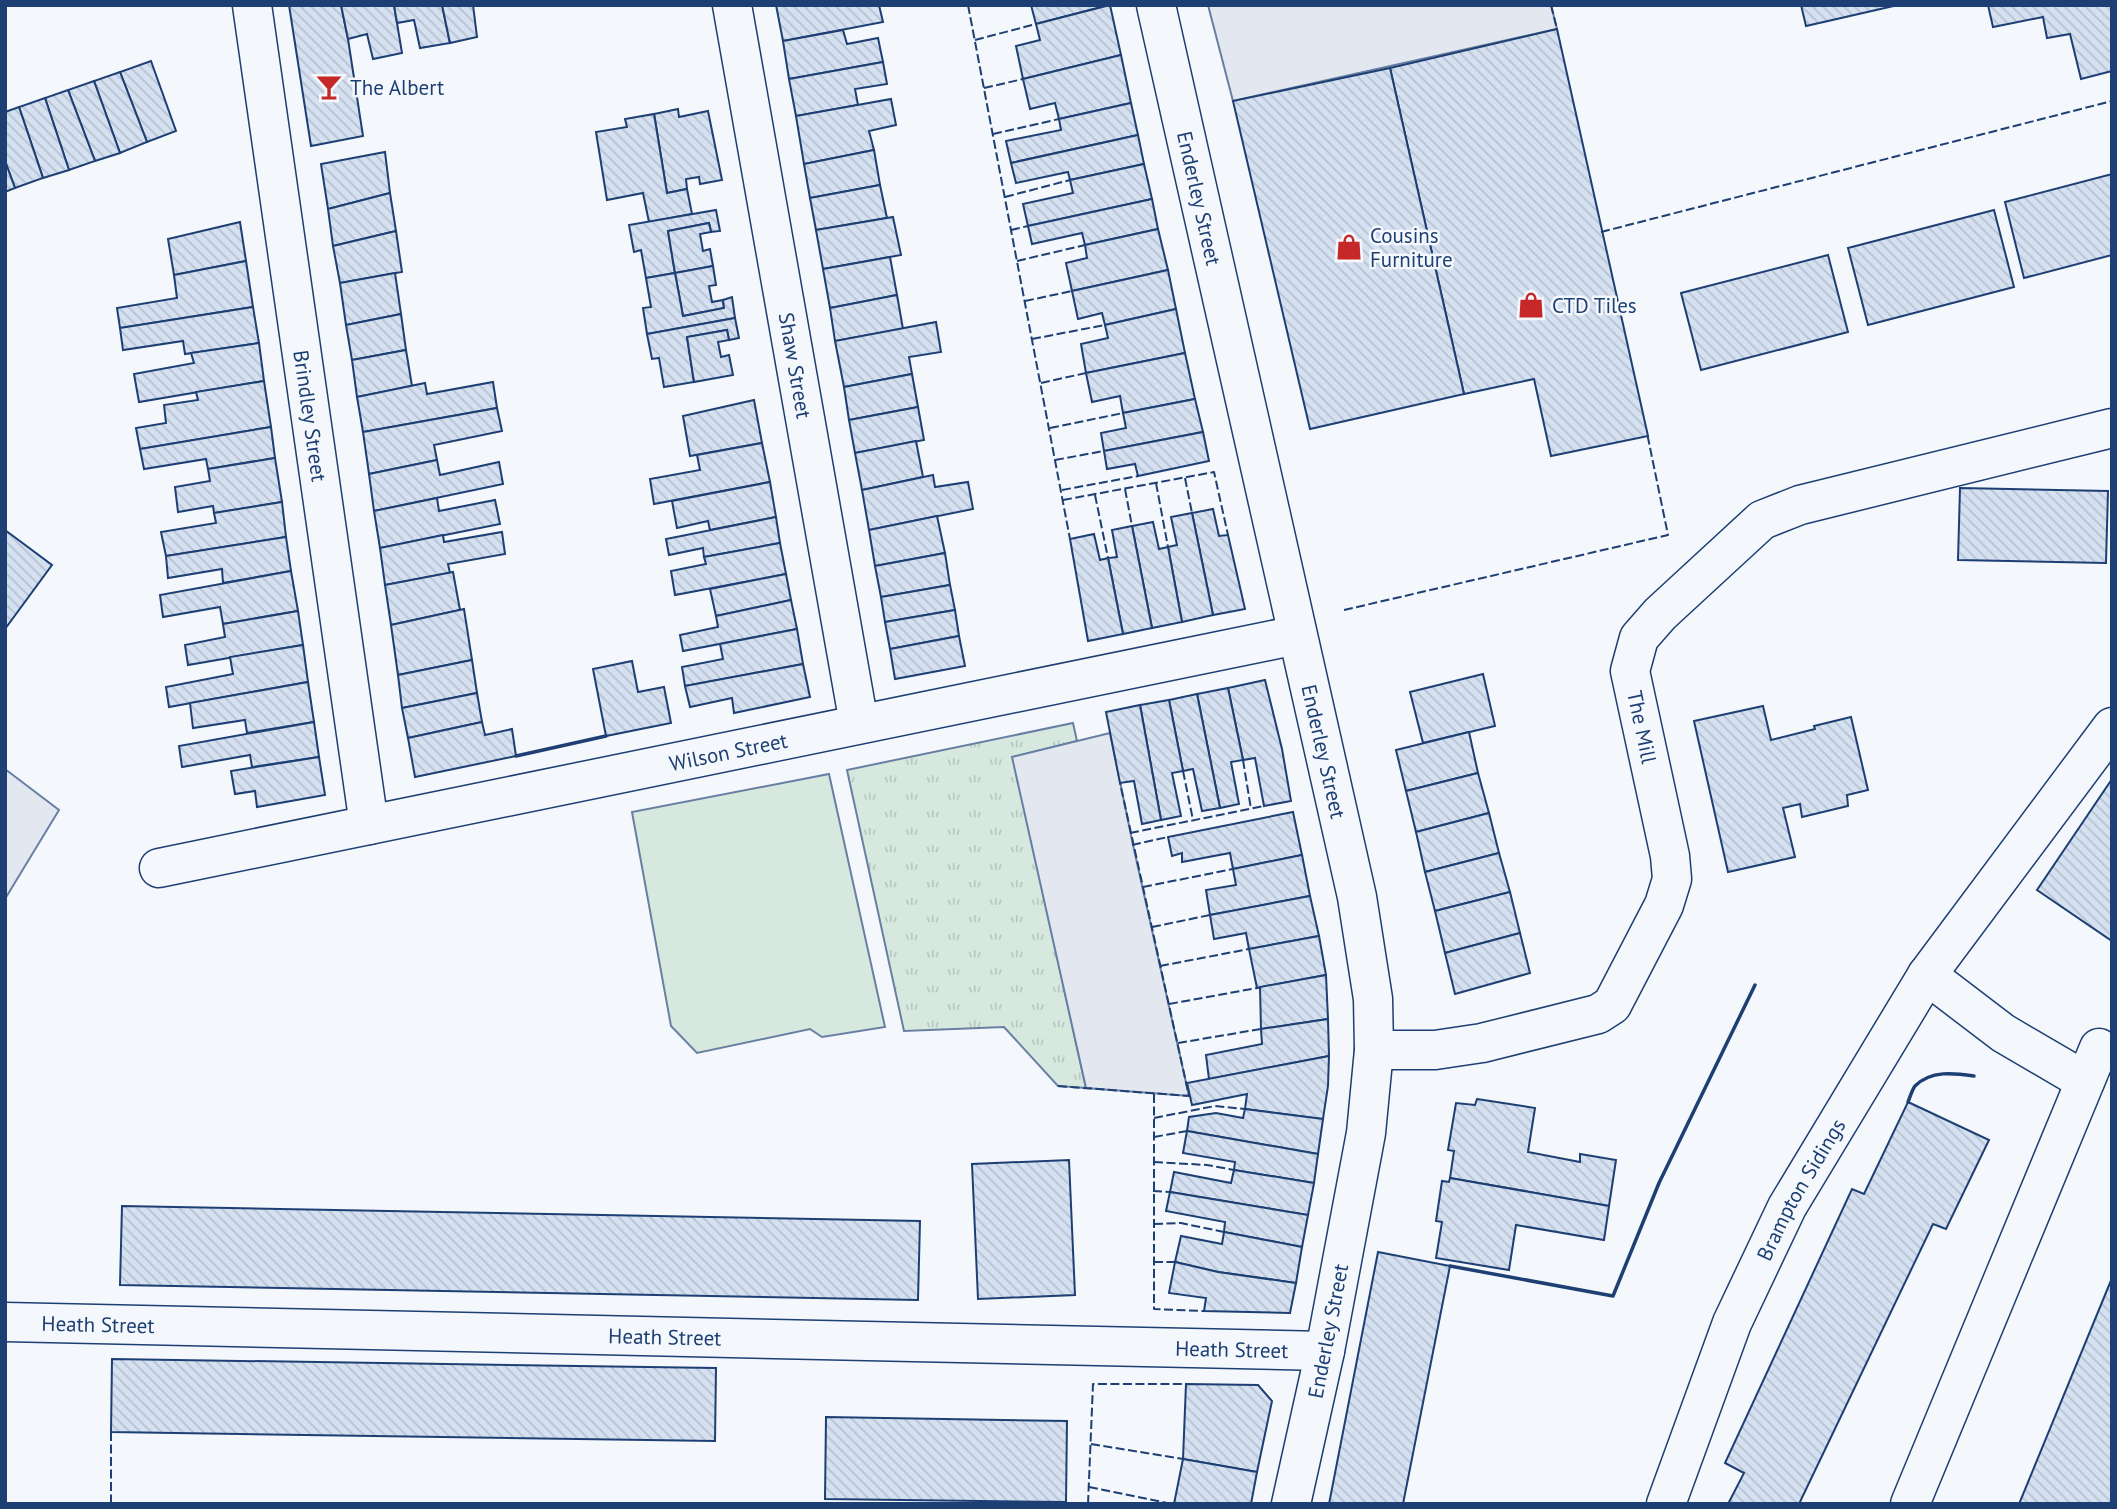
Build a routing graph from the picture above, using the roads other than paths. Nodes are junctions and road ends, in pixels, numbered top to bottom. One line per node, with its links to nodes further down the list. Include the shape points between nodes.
1 (252, 5): 8 (street, Brindley Street)
2 (732, 5): 6 (street, Shaw Street)
3 (1156, 5): 5 (street, Enderley Street)
4 (2112, 428): 11 (street, The Mill, via 1800,505 1762,520 1640,638 1630,671 1672,878 1664,905 1612,1005 1598,1014 1482,1043 1435,1050)
5 (1297, 635): 6 (street, Wilson Street); 11 (street, Enderley Street, via 1357,897 1373,999)
6 (859, 724): 8 (street, Wilson Street)
7 (2112, 727): 10 (street, Brampton Sidings)
8 (369, 825): 9 (street, Wilson Street)
9 (159, 868)
10 (1927, 975): 15 (street, Brampton Sidings, via 1787,1207 1732,1323); 16 (street, via 2003,1033 2092,1065)
11 (1374, 1050): 13 (street, Enderley Street, via 1366,1133)
12 (5, 1322): 13 (street, Heath Street)
13 (1325, 1351): 14 (street, Enderley Street)
14 (1291, 1504)
15 (1666, 1504)
16 (1910, 1504)

